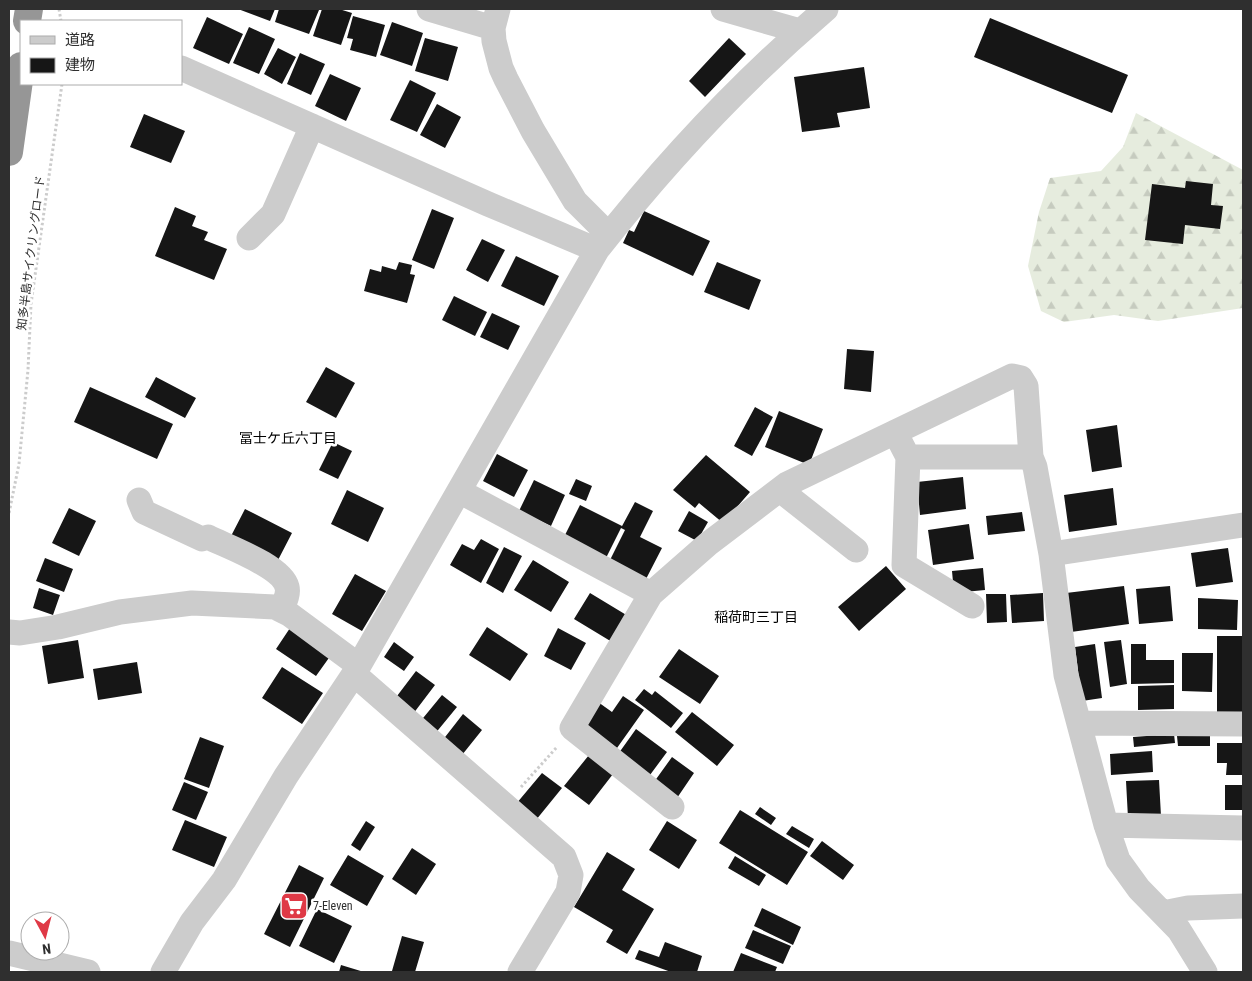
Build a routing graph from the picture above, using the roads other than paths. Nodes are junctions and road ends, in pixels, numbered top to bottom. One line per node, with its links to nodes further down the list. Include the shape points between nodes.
1 (429, 9): 4 (street)
2 (723, 9): 5 (street)
3 (826, 9): 5 (street)
4 (495, 18): 11 (street, via 501,68 533,131)
5 (800, 31): 11 (street, via 690,140)
6 (182, 68): 8 (street)
7 (20, 73): 9 (highway)
8 (312, 126): 10 (street, via 273,214); 11 (street)
9 (9, 152)
10 (249, 238)
11 (603, 242): 16 (street)
12 (895, 432): 13 (street); 14 (street, via 1012,376 1021,378 1026,386); 15 (street)
13 (908, 457): 14 (street); 22 (street, via 904,565)
14 (1031, 457): 20 (street)
15 (780, 490): 19 (street); 21 (street, via 708,544)
16 (459, 491): 21 (street); 25 (street)
17 (139, 500): 23 (street, via 144,512 276,570 287,586 288,594)
18 (1243, 525): 20 (street)
19 (856, 550)
20 (1050, 554): 26 (street, via 1066,675)
21 (651, 594): 28 (street, via 572,728)
22 (972, 606)
23 (281, 610): 24 (street, via 192,603 120,612 58,627); 25 (street)
24 (9, 632)
25 (356, 670): 35 (street); 36 (street, via 564,857 571,875 568,892)
26 (1080, 723): 27 (street); 29 (street)
27 (1243, 724)
28 (672, 807)
29 (1106, 826): 30 (street); 32 (street, via 1118,860 1139,889)
30 (1243, 828)
31 (1243, 906): 32 (street, via 1188,908)
32 (1163, 913): 37 (street, via 1179,930)
33 (9, 953): 34 (street)
34 (88, 972)
35 (163, 972)
36 (520, 972)
37 (1205, 972)

